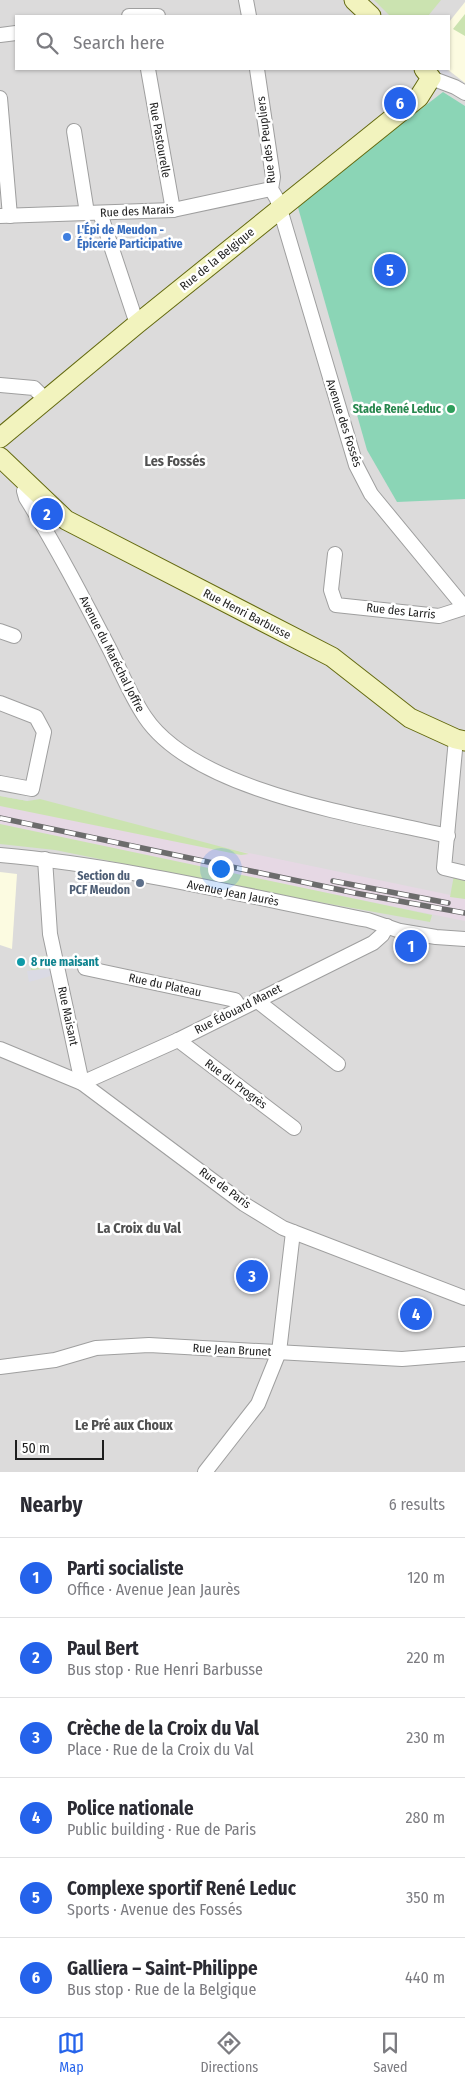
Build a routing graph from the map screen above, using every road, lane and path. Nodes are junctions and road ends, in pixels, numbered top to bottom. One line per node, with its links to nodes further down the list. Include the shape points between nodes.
1 (246, 0): 3 (street)
2 (354, 0): 4 (street)
3 (249, 15)
4 (370, 15)
5 (15, 33): 6 (street)
6 (0, 35)
7 (148, 70): 14 (street, Rue Pastourelle)
8 (257, 70): 13 (street, Rue des Peupliers)
9 (428, 73): 10 (street); 15 (street, Rue de la Belgique, via 419,97)
10 (465, 93)
11 (0, 98): 17 (street)
12 (74, 130): 16 (street)
13 (271, 189): 14 (street, Rue des Marais); 15 (street, Rue des Peupliers)
14 (172, 210): 16 (street, Rue des Marais)
15 (278, 210): 18 (street, Rue de la Belgique); 25 (street, Avenue des Fossés, via 356,465 371,494)
16 (94, 213): 17 (street, Rue des Marais); 18 (street)
17 (5, 216)
18 (136, 324): 20 (street, Rue de la Belgique)
19 (0, 385): 20 (street, via 34,388)
20 (46, 400): 21 (street, Rue de la Belgique)
21 (0, 438)
22 (0, 457): 23 (street, Rue Henri Barbusse)
23 (30, 486): 29 (street, Rue Henri Barbusse, via 66,520 332,657 410,718); 31 (street, Avenue du Maréchal Joffre, via 24,491 26,498 58,549 145,717 169,744 192,761 302,802)
24 (335, 554): 25 (street, Rue des Larris, via 331,590 336,604 439,616)
25 (464, 608)
26 (0, 631): 27 (street)
27 (14, 636)
28 (0, 703): 30 (street, via 36,717 44,732 32,789)
29 (460, 740): 31 (street)
30 (0, 783)
31 (448, 836): 34 (street, via 444,868)
32 (0, 855): 33 (street, Avenue Jean Jaurès)
33 (45, 859): 35 (street, Avenue Jean Jaurès); 43 (street, Rue Maisant, via 50,934)
34 (465, 873)
35 (387, 926): 36 (street, Avenue Jean Jaurès, via 423,936); 38 (street, Rue Édouard Manet, via 373,943)
36 (465, 939)
37 (84, 968): 39 (street, Rue du Plateau, via 235,1000)
38 (256, 1000): 39 (street, Rue Édouard Manet); 42 (street)
39 (240, 1008): 40 (street, Rue Édouard Manet)
40 (178, 1040): 43 (street, Rue Édouard Manet); 44 (street, Rue du Progrès)
41 (0, 1049): 43 (street, Rue de Paris)
42 (338, 1064)
43 (82, 1083): 45 (street, Rue de Paris, via 244,1204)
44 (294, 1128)
45 (293, 1232): 46 (street, Rue de Paris); 47 (street)
46 (465, 1298)
47 (279, 1352): 48 (street, Rue Jean Brunet, via 402,1359); 49 (street, Rue Jean Brunet, via 149,1345 96,1348 55,1360); 50 (street, via 258,1404)
48 (465, 1354)
49 (0, 1367)
50 (205, 1472)

